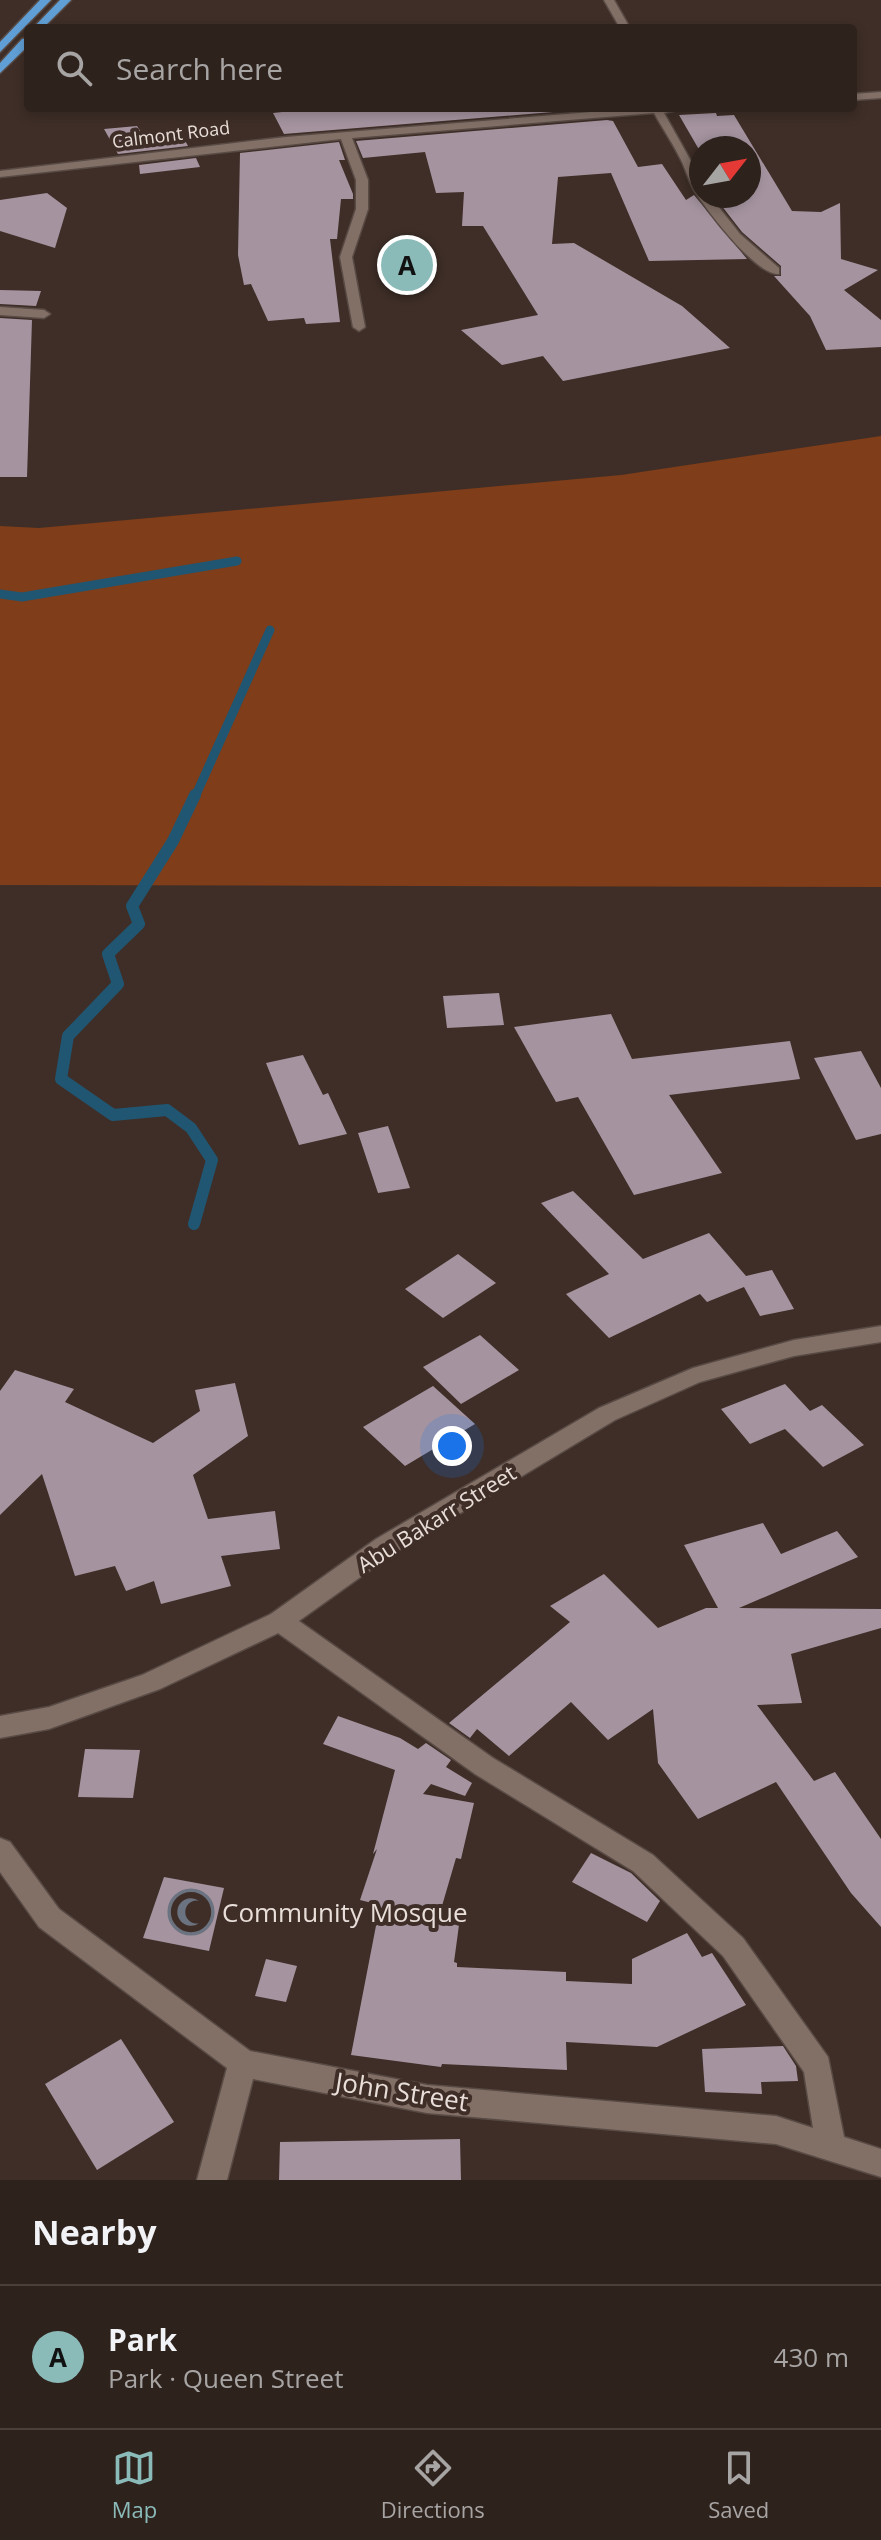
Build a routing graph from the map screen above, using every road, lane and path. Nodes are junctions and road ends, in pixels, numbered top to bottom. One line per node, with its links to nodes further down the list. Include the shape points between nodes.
1 (46, 0): 7 (highway)
2 (66, 0): 4 (highway)
3 (609, 0): 5 (street)
4 (41, 24)
5 (623, 24)
6 (24, 43): 8 (highway)
7 (0, 49)
8 (0, 70)
9 (881, 95): 10 (street)
10 (857, 97)
11 (620, 112): 13 (street, Calmont Road)
12 (658, 112): 14 (street)
13 (345, 135): 15 (street, Calmont Road); 20 (street, via 362,180 362,209 346,257)
14 (689, 165)
15 (0, 174)
16 (713, 208): 17 (street, via 740,241)
17 (775, 271)
18 (0, 311): 19 (street)
19 (44, 314)
20 (359, 327)
21 (881, 1334): 22 (street, Abu Bakarr Street, via 794,1348 693,1376 607,1414 410,1531)
22 (280, 1621): 23 (street, Abu Bakarr Street, via 151,1682 49,1718); 26 (street, via 484,1766 643,1863 733,1947 818,2067)
23 (0, 1727)
24 (0, 1850): 25 (street, John Street, via 49,1918)
25 (243, 2063): 26 (street, John Street, via 427,2099 776,2130); 28 (street)
26 (831, 2146): 27 (street, John Street)
27 (881, 2163)
28 (212, 2180)

